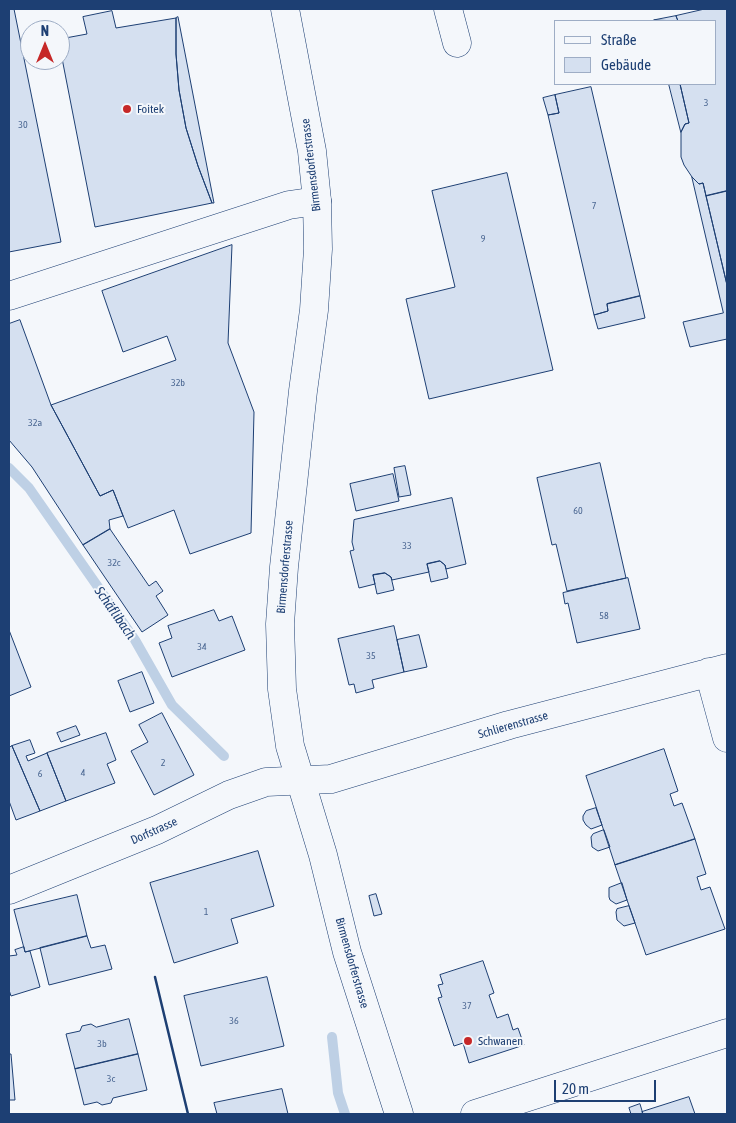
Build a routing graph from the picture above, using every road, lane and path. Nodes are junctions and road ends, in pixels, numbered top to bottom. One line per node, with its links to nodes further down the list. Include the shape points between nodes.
1 (285, 9): 4 (main road, Birmensdorferstrasse, via 312,151)
2 (448, 9): 3 (main road)
3 (457, 43)
4 (317, 201): 5 (main road, via 289,205); 8 (main road, Birmensdorferstrasse, via 314,310 290,504 280,624 282,689 290,746)
5 (9, 296)
6 (718, 670): 7 (main road); 8 (main road, Schlierenstrasse, via 509,725 331,779)
7 (727, 738)
8 (300, 781): 9 (main road, Dorfstrasse, via 266,782); 11 (main road, Birmensdorferstrasse, via 324,855 352,968)
9 (9, 890)
10 (727, 1033): 12 (main road)
11 (399, 1114)
12 (475, 1114)

